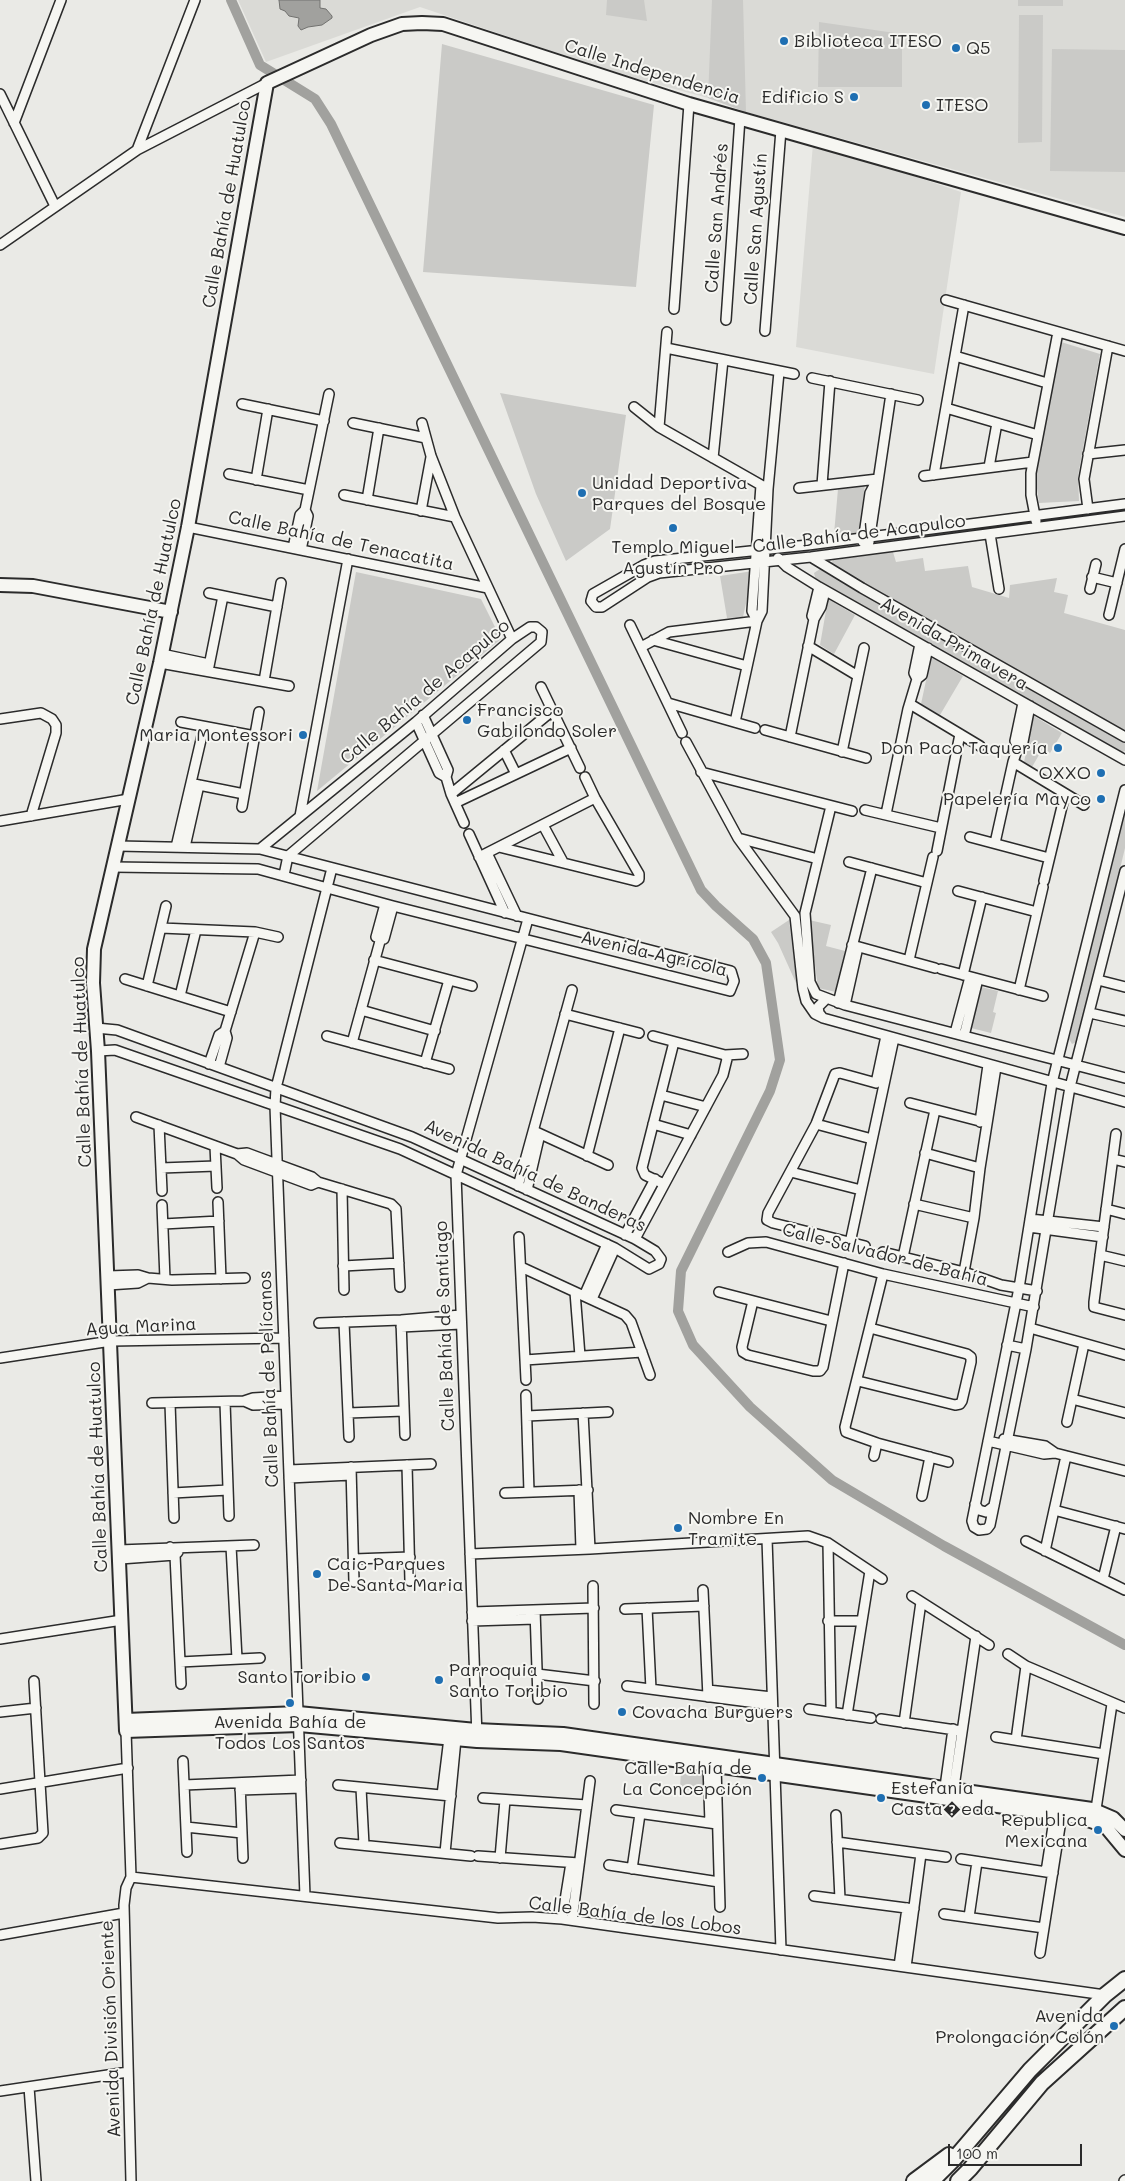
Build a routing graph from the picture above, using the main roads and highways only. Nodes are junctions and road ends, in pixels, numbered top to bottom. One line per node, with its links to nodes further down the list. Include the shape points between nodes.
1 (1125, 1979): 3 (main road, via 1030,2070)
2 (1125, 2008): 6 (main road, via 1042,2083)
3 (964, 2146): 4 (main road); 5 (main road)
4 (914, 2181)
5 (932, 2181)
6 (958, 2181)

